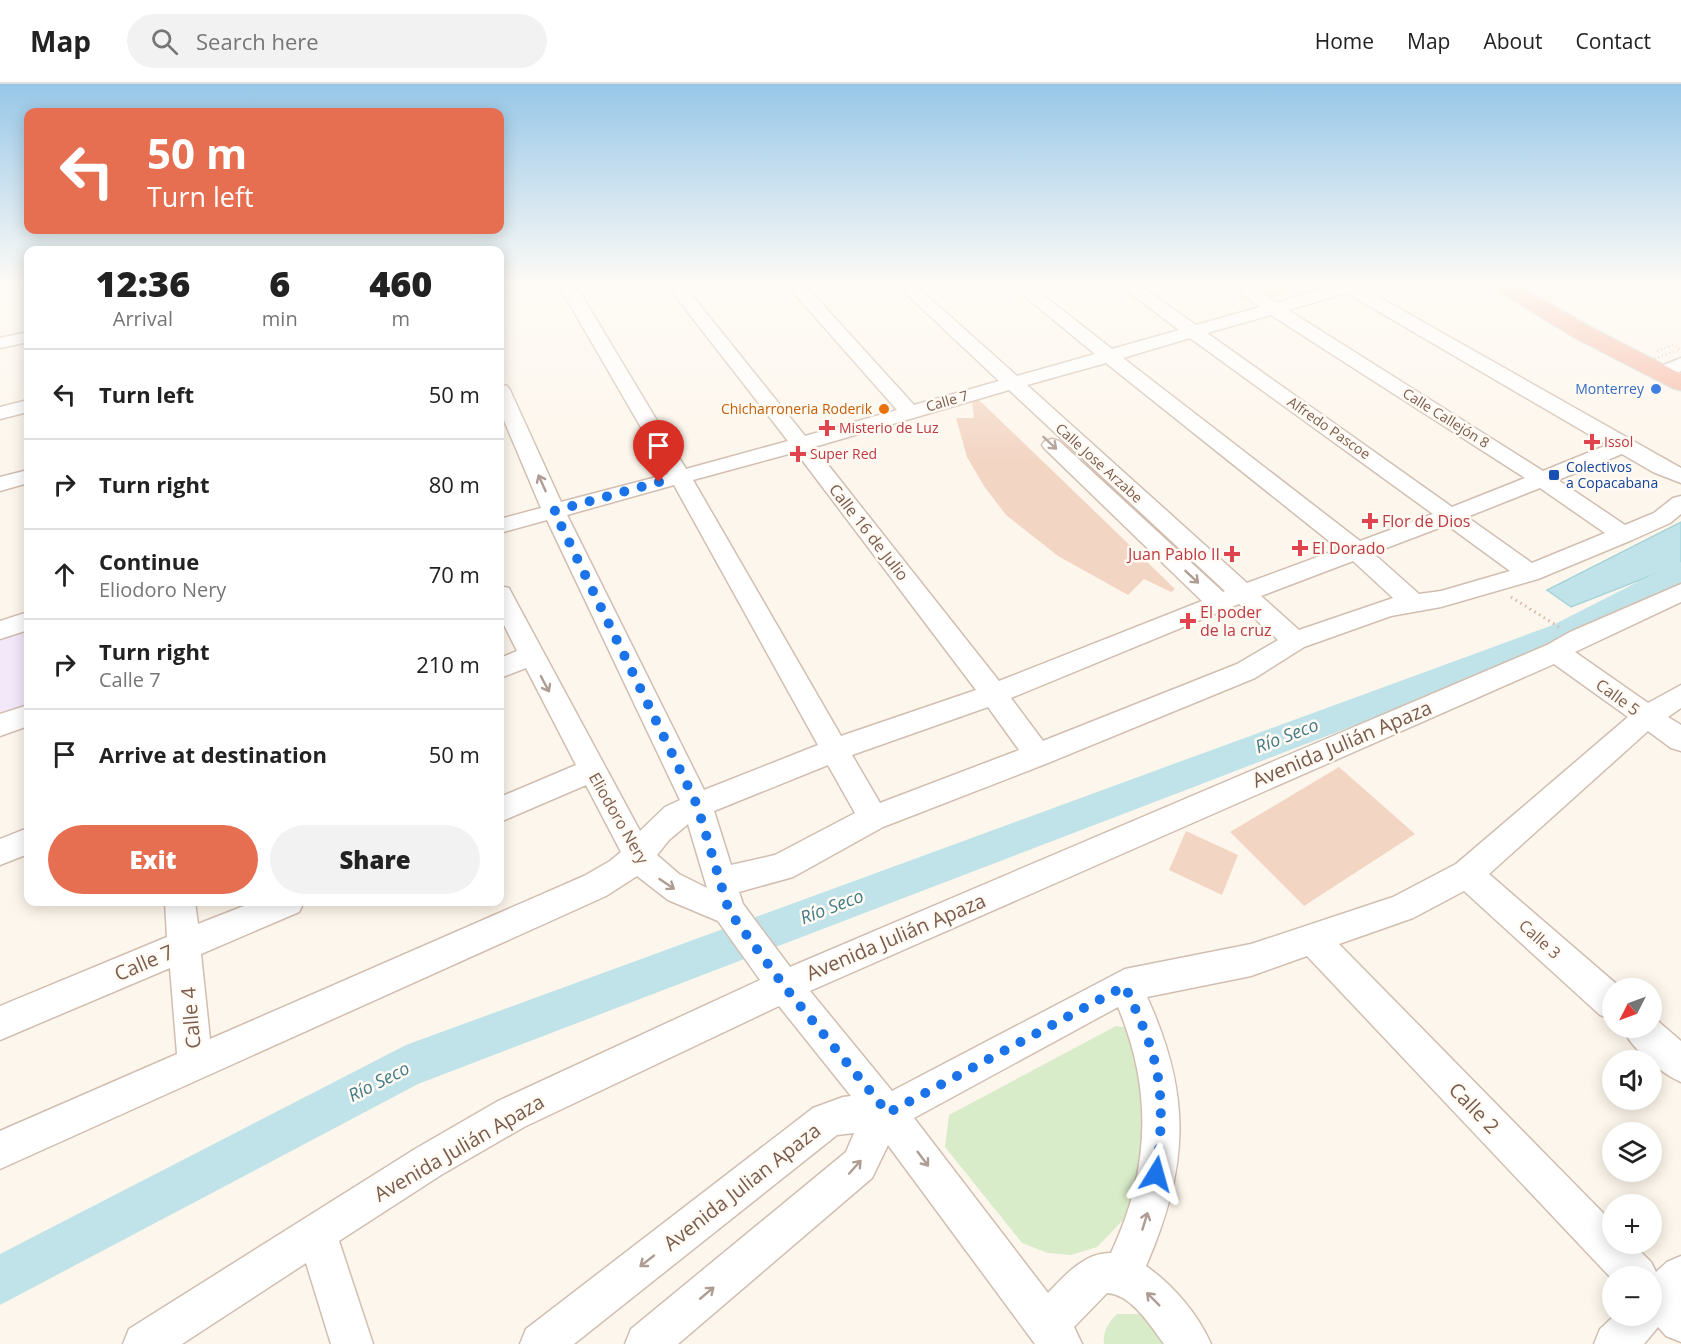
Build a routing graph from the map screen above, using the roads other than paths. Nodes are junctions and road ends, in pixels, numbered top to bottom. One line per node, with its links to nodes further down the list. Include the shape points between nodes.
1 (601, 343): 24 (street)
2 (721, 343): 22 (street, Calle 16 de Julio)
3 (847, 343): 20 (street)
4 (960, 343): 15 (street)
5 (1093, 343): 12 (street)
6 (1153, 343): 12 (street, Calle 7)
7 (1207, 343): 31 (street, Alfredo Pascoe)
8 (1327, 343): 27 (street, Calle Callejón 8)
9 (1449, 343): 23 (street)
10 (1617, 343): 13 (highway)
11 (1640, 343): 13 (highway)
12 (1108, 355): 15 (street, Calle 7); 34 (street)
13 (1677, 361): 14 (highway)
14 (1681, 383)
15 (1002, 386): 20 (street, Calle 7); 37 (street)
16 (24, 396): 18 (street)
17 (504, 399): 30 (street, one-way to 17)
18 (0, 402)
19 (24, 407): 21 (street)
20 (909, 412): 22 (street, Calle 7)
21 (0, 413)
22 (801, 444): 24 (street, Calle 7); 46 (street, Calle 16 de Julio)
23 (1624, 446): 25 (street); 27 (street)
24 (680, 476): 30 (street, Calle 7); 52 (street)
25 (1681, 476)
26 (24, 478): 28 (street)
27 (1543, 480): 31 (street); 33 (street, Calle Callejón 8)
28 (0, 484)
29 (1681, 503): 33 (street, via 1662,518)
30 (554, 511): 32 (street, Calle 7); 55 (street)
31 (1452, 515): 34 (street); 35 (street, Alfredo Pascoe)
32 (504, 525)
33 (1624, 535): 35 (street)
34 (1356, 550): 37 (street); 39 (street)
35 (1530, 573): 39 (street, via 1440,600)
36 (1681, 592): 42 (street, Avenida Julián Apaza, via 1579,638)
37 (1231, 598): 43 (street); 46 (street)
38 (504, 602): 44 (street, Eliodoro Nery)
39 (1413, 603): 43 (street)
40 (24, 622): 41 (street)
41 (0, 630)
42 (1558, 639): 49 (street, Calle 5); 68 (street, Avenida Julián Apaza)
43 (1295, 641): 53 (street, via 1246,671)
44 (531, 656): 45 (street); 54 (street, Eliodoro Nery, one-way to 54)
45 (504, 666)
46 (994, 694): 52 (street); 53 (street, Calle 16 de Julio)
47 (1681, 695): 49 (street)
48 (24, 717): 50 (street)
49 (1646, 717): 51 (street, Calle 5); 61 (street)
50 (0, 725)
51 (1681, 740)
52 (836, 750): 55 (street); 57 (street)
53 (1038, 755): 57 (street)
54 (592, 770): 56 (street); 60 (street, Eliodoro Nery)
55 (697, 805): 60 (street, via 675,816); 62 (street)
56 (504, 808)
57 (873, 818): 62 (street, via 782,867)
58 (24, 843): 59 (street)
59 (0, 852)
60 (638, 856): 65 (street, Eliodoro Nery, one-way to 65, via 650,872 673,888); 73 (street, via 595,886)
61 (1467, 874): 66 (street, via 1401,908); 70 (street, Calle 3)
62 (720, 881): 65 (street)
63 (180, 906): 67 (street, Calle 4)
64 (279, 906): 67 (street, Calle 7)
65 (731, 914): 68 (street)
66 (1312, 939): 69 (street, via 1251,960); 78 (street, Calle 2)
67 (185, 946): 71 (street, Calle 7); 73 (street, Calle 4)
68 (778, 976): 75 (street); 77 (street, Avenida Julián Apaza, via 511,1114)
69 (1125, 986): 75 (street); 79 (street, one-way to 69, via 1148,1212 1161,1131 1155,1062)
70 (1602, 994)
71 (0, 1023)
72 (1651, 1038): 74 (street)
73 (195, 1063): 76 (street)
74 (1681, 1064)
75 (888, 1113): 81 (street, one-way to 81); 84 (street, Avenida Julian Apaza, one-way to 84, via 843,1115 826,1121); 85 (street, one-way to 75, via 860,1165)
76 (0, 1150)
77 (317, 1233): 82 (street, Avenida Julián Apaza); 83 (street)
78 (1626, 1266)
79 (1122, 1274): 81 (street, via 1105,1272 1090,1281); 86 (street, one-way to 79, via 1158,1302)
80 (1631, 1326): 87 (street)
81 (1055, 1334)
82 (144, 1344)
83 (352, 1344)
84 (541, 1344)
85 (646, 1344)
86 (1191, 1344)
87 (1615, 1344)

